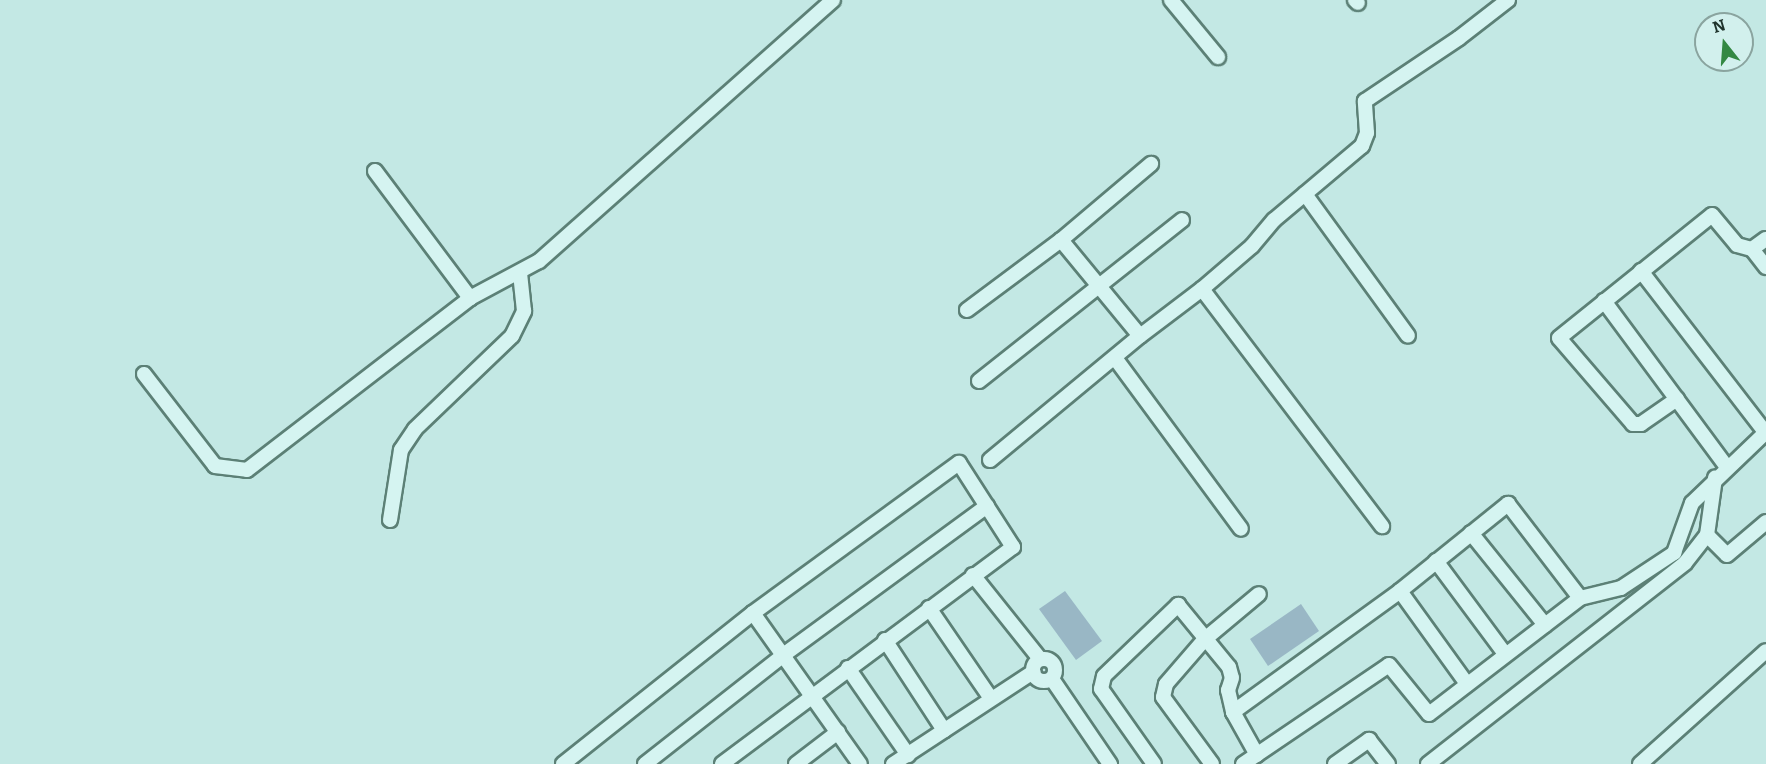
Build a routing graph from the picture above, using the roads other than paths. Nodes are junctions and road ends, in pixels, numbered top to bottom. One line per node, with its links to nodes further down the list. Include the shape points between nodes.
1 (833, 0): 14 (street, via 540,261)
2 (1508, 0): 7 (street, via 1365,101 1367,133 1362,146)
3 (1173, 1): 4 (street)
4 (1218, 57)
5 (1151, 164): 10 (street)
6 (375, 171): 17 (street)
7 (1305, 194): 16 (street); 21 (street)
8 (1182, 220): 15 (street)
9 (1766, 239): 11 (street)
10 (1061, 240): 15 (street); 19 (street)
11 (1752, 249): 12 (street); 13 (street, via 1737,245 1712,215)
12 (1766, 267)
13 (1641, 271): 18 (street); 26 (street)
14 (520, 272): 17 (street); 31 (street, via 524,311 512,336 415,429 400,450)
15 (1098, 285): 20 (street); 24 (street)
16 (1202, 289): 20 (street); 33 (street)
17 (470, 298): 23 (street, via 247,470 215,466)
18 (1604, 301): 25 (street); 25 (street, via 1559,338 1633,424 1641,424)
19 (967, 310)
20 (1140, 336): 22 (street)
21 (1408, 336)
22 (1114, 358): 27 (street); 34 (street)
23 (144, 374)
24 (979, 381)
25 (1677, 399): 28 (street)
26 (1766, 432): 28 (street)
27 (990, 460)
28 (1727, 467): 29 (street)
29 (1715, 478): 36 (street); 41 (street, via 1692,502 1674,553 1621,588)
30 (987, 506): 38 (street, via 1013,547); 43 (street, via 959,463); 49 (street)
31 (390, 520)
32 (1766, 522): 36 (street, via 1727,555)
33 (1382, 526)
34 (1241, 529)
35 (1471, 533): 37 (street); 41 (street, via 1508,504); 44 (street)
36 (1707, 534): 74 (street, via 1685,563)
37 (1436, 561): 39 (street); 48 (street)
38 (974, 575): 42 (street); 50 (street)
39 (1400, 591): 54 (street); 57 (street)
40 (1259, 594): 45 (street)
41 (1580, 598): 44 (street)
42 (929, 608): 46 (street); 56 (street)
43 (753, 613): 49 (street); 62 (street)
44 (1545, 625): 48 (street)
45 (1205, 639): 57 (street, via 1229,667 1232,678 1228,690); 69 (street, via 1178,604 1104,676 1101,689); 70 (street, via 1166,684 1164,697)
46 (885, 640): 51 (street); 58 (street)
47 (1766, 651): 75 (street)
48 (1505, 654): 54 (street)
49 (782, 656): 55 (street); 63 (street)
50 (1040, 659): 52 (street); 53 (street, via 1054,664 1056,672)
51 (848, 668): 55 (street); 60 (street)
52 (1033, 672): 53 (street, via 1036,679 1044,682); 56 (street)
53 (1052, 679): 68 (street)
54 (1467, 684): 61 (street, via 1429,714 1389,665)
55 (810, 696): 59 (street); 64 (street)
56 (990, 697): 58 (street)
57 (1233, 712): 61 (street)
58 (944, 730): 60 (street)
59 (838, 732): 65 (street); 66 (street)
60 (908, 755): 67 (street)
61 (1257, 755): 71 (street)
62 (563, 764)
63 (645, 764)
64 (722, 764)
65 (796, 764)
66 (860, 764)
67 (893, 764)
68 (1110, 764)
69 (1154, 764)
70 (1212, 764)
71 (1243, 764)
72 (1335, 764): 73 (street, via 1369,740)
73 (1388, 764)
74 (1428, 764)
75 (1640, 764)

